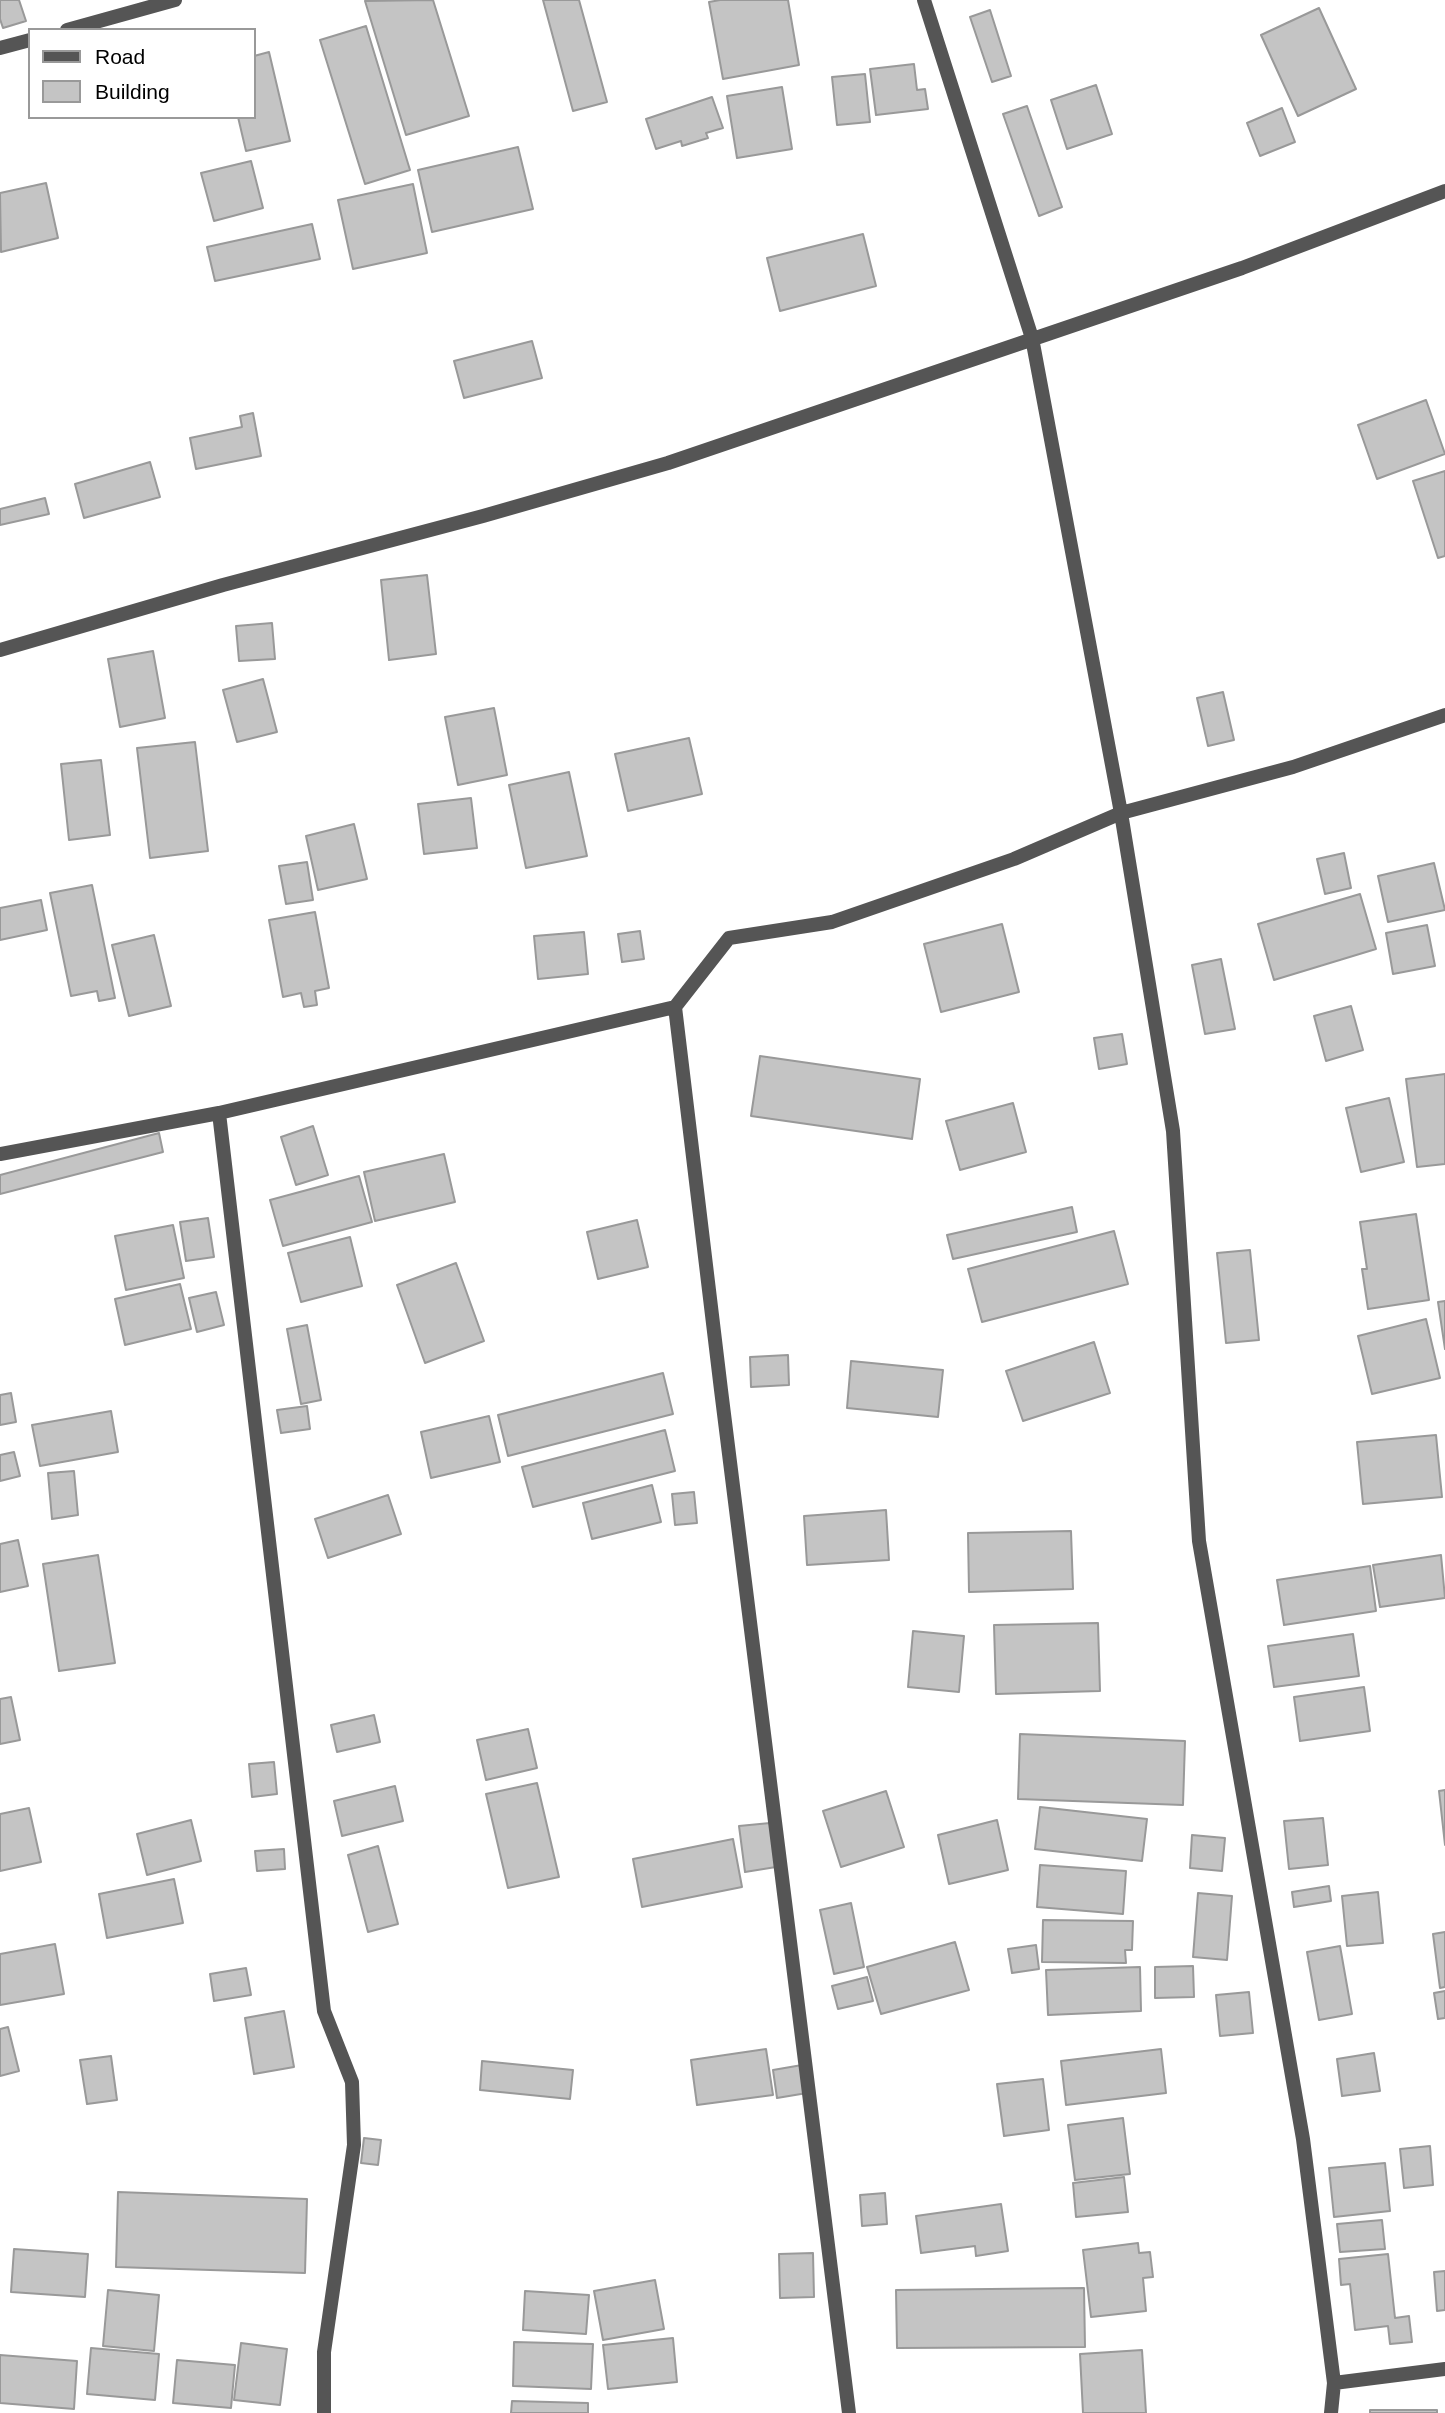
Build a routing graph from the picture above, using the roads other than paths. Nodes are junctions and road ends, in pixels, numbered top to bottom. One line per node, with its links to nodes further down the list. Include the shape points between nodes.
1 (175, 0): 3 (street)
2 (924, 0): 7 (street)
3 (74, 28)
4 (28, 41): 5 (street)
5 (0, 48)
6 (1445, 191): 7 (street, via 1242,268)
7 (1032, 338): 8 (street, via 668,463); 10 (street)
8 (0, 650)
9 (1445, 715): 10 (street, via 1293,767)
10 (1121, 813): 11 (street, via 1014,859 832,922 729,938); 15 (street, via 1173,1131 1199,1541 1303,2139)
11 (675, 1007): 12 (street); 17 (street)
12 (219, 1113): 13 (street); 16 (street, via 324,2011 352,2082 354,2145 324,2352)
13 (0, 1154)
14 (1445, 2369): 15 (street)
15 (1334, 2383): 18 (street)
16 (324, 2413)
17 (849, 2413)
18 (1331, 2413)

